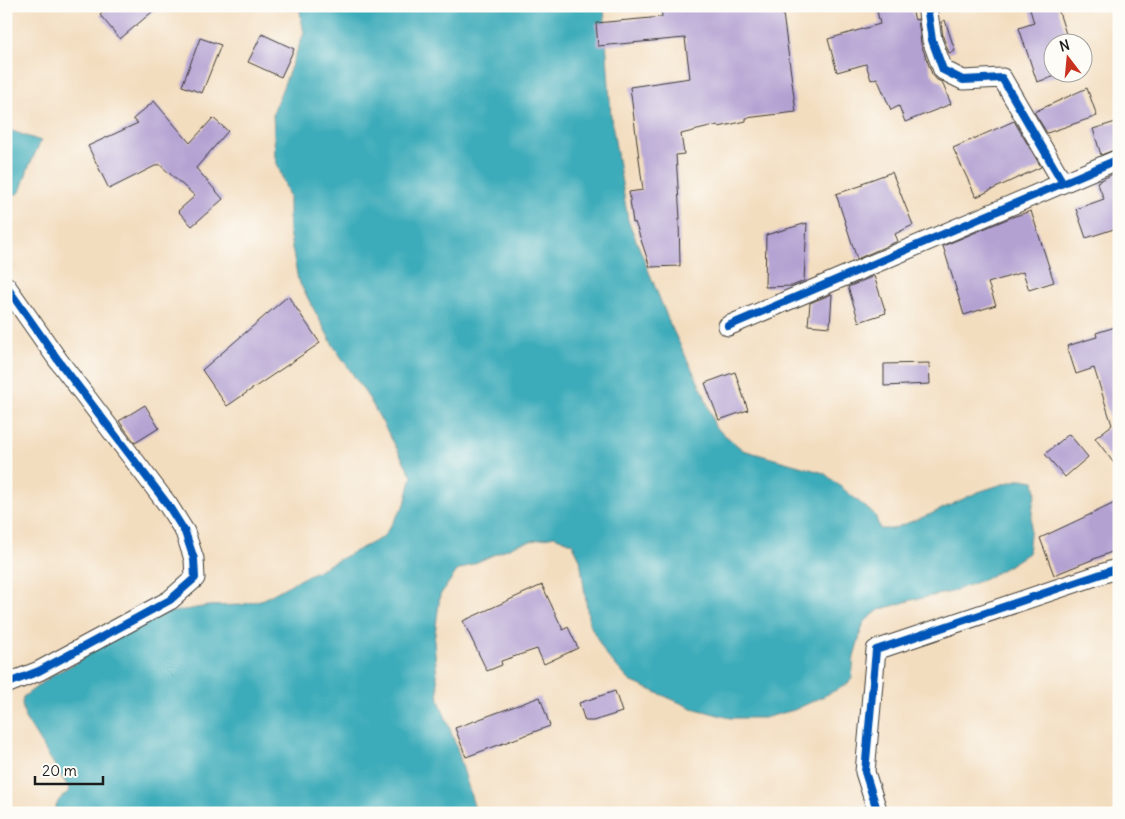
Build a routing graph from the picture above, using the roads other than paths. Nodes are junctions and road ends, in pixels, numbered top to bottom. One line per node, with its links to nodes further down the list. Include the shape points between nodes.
1 (927, 6): 3 (street, via 932,40 944,70 963,80 1002,78)
2 (1119, 160): 3 (street)
3 (1063, 183): 5 (street)
4 (6, 286): 7 (street, via 168,505 185,532 194,559 195,578 170,600 39,671)
5 (728, 326)
6 (1119, 568): 8 (street, via 876,650 865,772)
7 (6, 684)
8 (878, 813)

